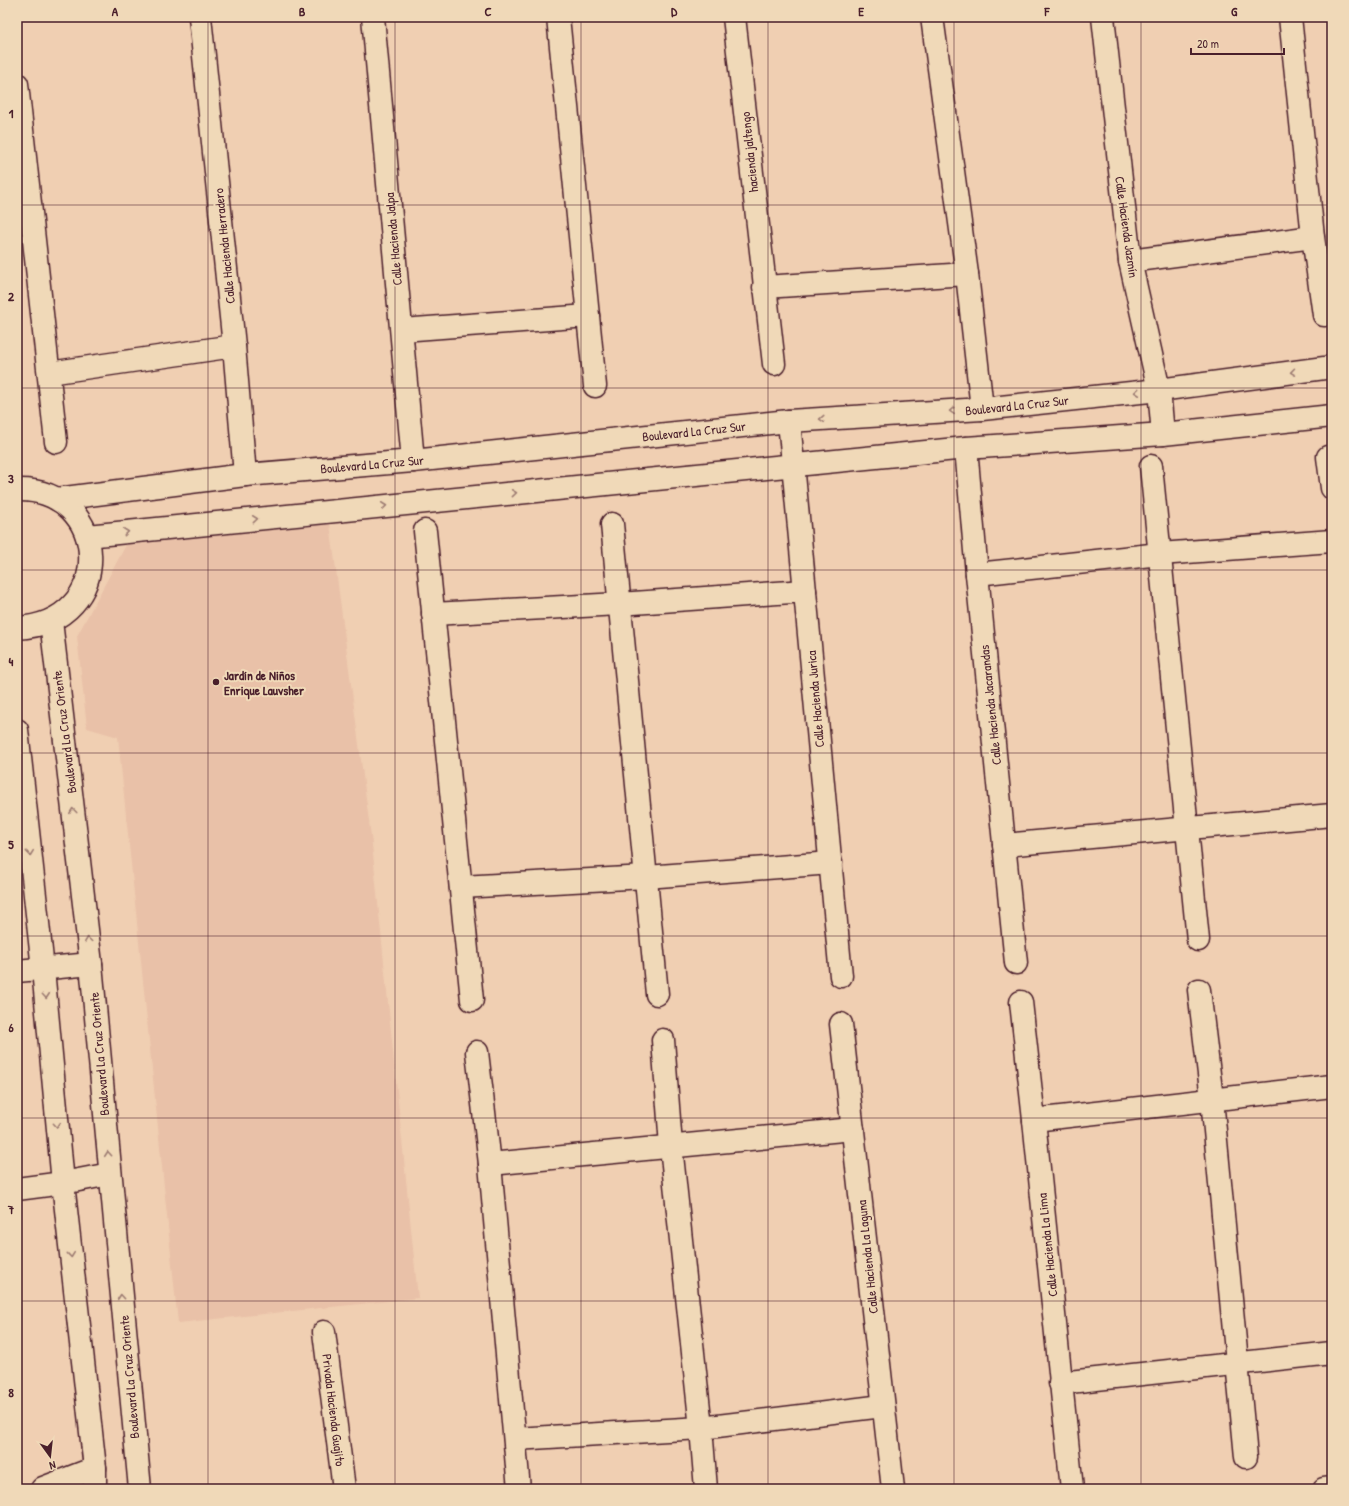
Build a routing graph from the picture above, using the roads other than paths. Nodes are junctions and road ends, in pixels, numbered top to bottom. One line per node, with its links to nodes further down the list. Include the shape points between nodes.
1 (200, 17): 16 (street, Calle Hacienda Herradero)
2 (373, 17): 15 (street, Calle Hacienda Jalpa)
3 (558, 17): 14 (street)
4 (734, 17): 12 (street, hacienda jaltengo)
5 (932, 17): 11 (street)
6 (1103, 17): 10 (street, Calle Hacienda Jazmín)
7 (1290, 17): 9 (street)
8 (17, 84): 19 (street)
9 (1313, 236): 10 (street); 13 (street)
10 (1130, 261): 21 (street, Calle Hacienda Jazmín)
11 (967, 274): 12 (street); 22 (street)
12 (764, 287): 17 (street, hacienda jaltengo)
13 (1324, 315)
14 (588, 316): 15 (street); 20 (street)
15 (402, 330): 29 (street, Calle Hacienda Jalpa)
16 (234, 346): 19 (street); 32 (street, Calle Hacienda Herradero)
17 (774, 364)
18 (1332, 367): 21 (street, Boulevard La Cruz Sur, one-way to 21)
19 (49, 373): 26 (street)
20 (595, 386)
21 (1159, 390): 22 (street, Boulevard La Cruz Sur, one-way to 22); 25 (street, Calle Hacienda Jazmín)
22 (982, 410): 24 (street, Boulevard La Cruz Sur, one-way to 24)
23 (1332, 416): 25 (street)
24 (789, 421): 29 (street, Boulevard La Cruz Sur); 30 (street, Calle Hacienda Jurica)
25 (1163, 434): 27 (street)
26 (56, 442)
27 (966, 448): 30 (street); 41 (street, Calle Hacienda Jacarandas)
28 (1328, 457): 33 (street)
29 (414, 461): 32 (street, Boulevard La Cruz Sur)
30 (793, 465): 38 (street, one-way to 30); 42 (street, Calle Hacienda Jurica)
31 (1151, 466): 40 (street)
32 (245, 475): 35 (street, Boulevard La Cruz Sur)
33 (1332, 488)
34 (17, 490): 35 (street, via 42,493)
35 (57, 499): 38 (street, via 70,509)
36 (612, 524): 43 (street)
37 (425, 532): 44 (street)
38 (87, 536): 45 (street, via 91,552 87,582 71,607)
39 (1332, 541): 40 (street)
40 (1160, 554): 41 (street); 49 (street)
41 (977, 574): 50 (street, Calle Hacienda Jacarandas)
42 (805, 591): 43 (street); 51 (street, Calle Hacienda Jurica)
43 (619, 604): 44 (street); 52 (street)
44 (433, 614): 53 (street)
45 (51, 621): 46 (street, via 32,627); 56 (street, Boulevard La Cruz Oriente, one-way to 45)
46 (17, 628)
47 (17, 730): 57 (street, one-way to 57)
48 (1332, 815): 49 (street)
49 (1187, 828): 50 (street); 54 (street)
50 (1004, 845): 55 (street, Calle Hacienda Jacarandas)
51 (831, 863): 52 (street); 59 (street, Calle Hacienda Jurica)
52 (646, 877): 53 (street); 61 (street)
53 (461, 888): 62 (street)
54 (1198, 940)
55 (1016, 963)
56 (91, 964): 57 (street); 73 (street, Boulevard La Cruz Oriente, one-way to 56)
57 (43, 969): 58 (street); 74 (street, one-way to 74)
58 (17, 971)
59 (841, 976)
60 (1199, 990): 68 (street)
61 (657, 994)
62 (472, 1000)
63 (1021, 1002): 69 (street, Calle Hacienda La Lima)
64 (841, 1024): 70 (street, Calle Hacienda La Laguna)
65 (662, 1040): 71 (street)
66 (477, 1052): 72 (street)
67 (1332, 1086): 68 (street)
68 (1212, 1099): 69 (street); 78 (street)
69 (1034, 1120): 79 (street, Calle Hacienda La Lima)
70 (853, 1129): 71 (street); 80 (street, Calle Hacienda La Laguna)
71 (671, 1146): 72 (street); 81 (street)
72 (490, 1164): 82 (street)
73 (110, 1174): 74 (street); 87 (street, Boulevard La Cruz Oriente, one-way to 73)
74 (63, 1183): 75 (street); 84 (street, one-way to 84)
75 (17, 1189)
76 (324, 1332): 88 (street, Privada Hacienda Guajito)
77 (1332, 1353): 78 (street)
78 (1237, 1363): 79 (street); 83 (street)
79 (1060, 1383): 92 (street, Calle Hacienda La Lima)
80 (883, 1406): 81 (street); 91 (street, Calle Hacienda La Laguna)
81 (702, 1428): 82 (street); 90 (street)
82 (515, 1439): 89 (street)
83 (1246, 1457)
84 (95, 1478): 86 (street)
85 (1332, 1488): 93 (street)
86 (42, 1489)
87 (140, 1489)
88 (344, 1489)
89 (519, 1489)
90 (706, 1489)
91 (893, 1489)
92 (1072, 1489)
93 (1324, 1489)

